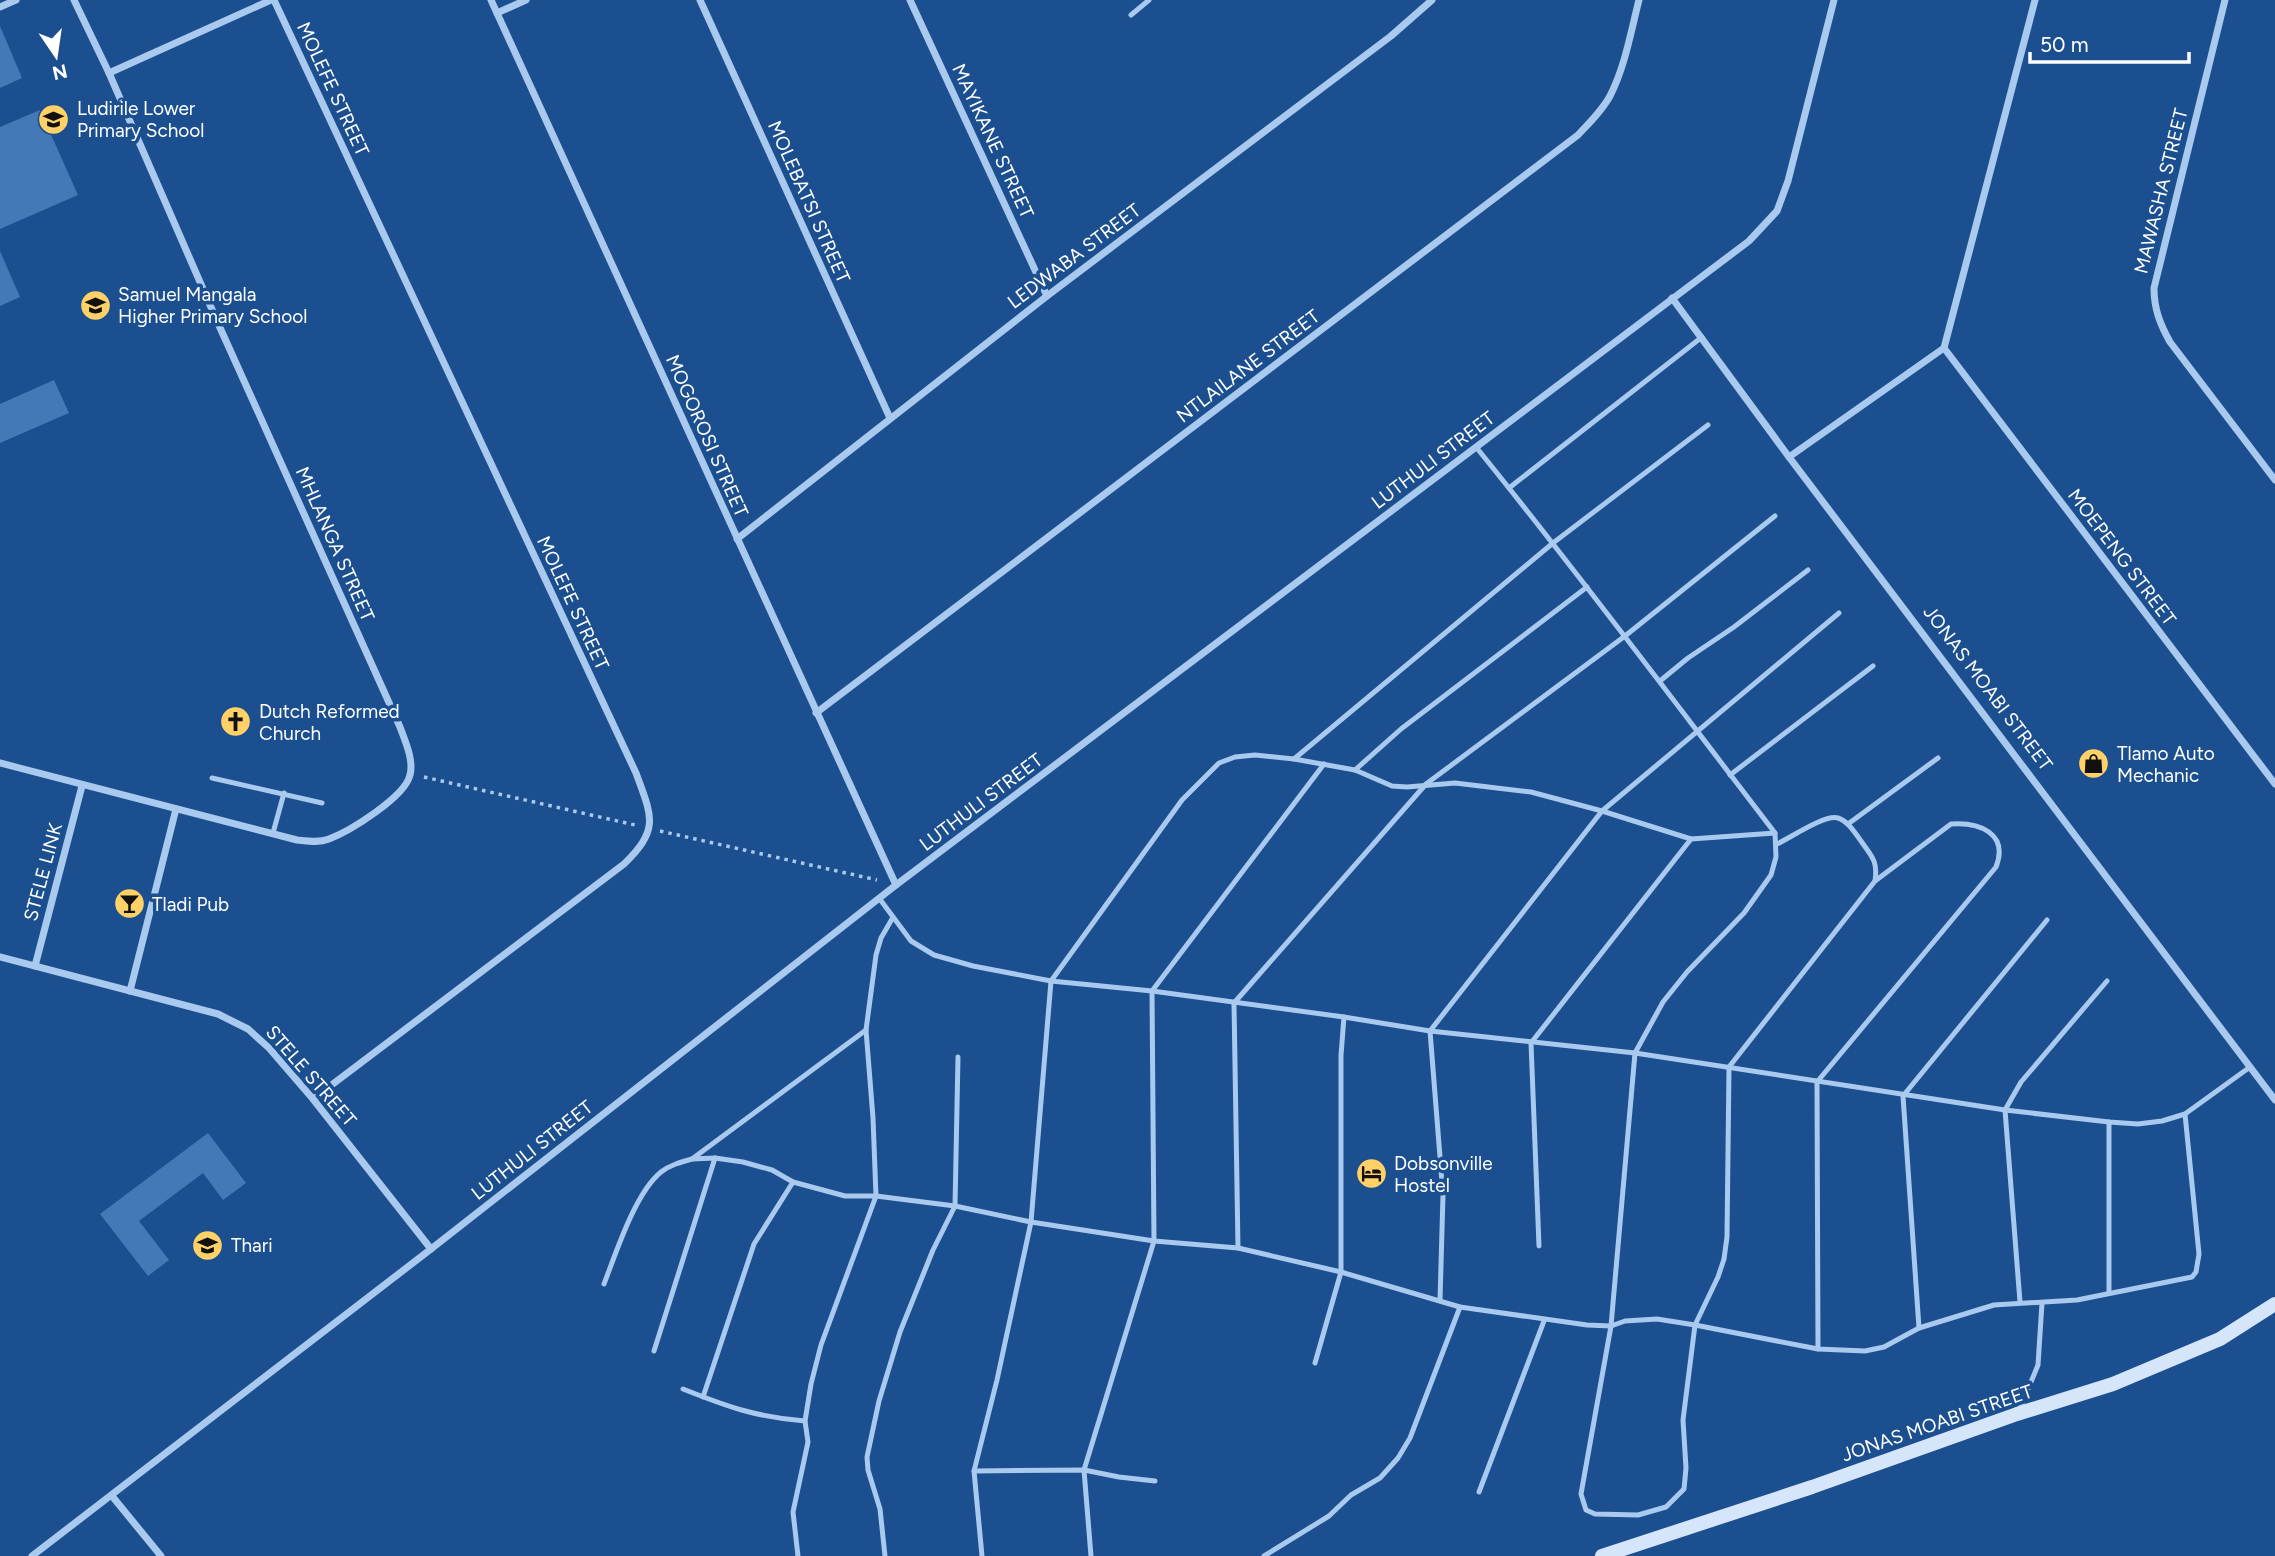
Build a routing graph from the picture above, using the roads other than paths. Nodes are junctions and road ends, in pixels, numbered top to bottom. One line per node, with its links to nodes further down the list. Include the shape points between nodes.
1 (16, 0): 14 (street)
2 (74, 0): 17 (street, MHLANGA STREET)
3 (272, 0): 17 (street); 80 (street, MOLEFE STREET, via 636,773 649,820 648,837 624,864)
4 (491, 0): 15 (street, MOGOROSI STREET)
5 (526, 0): 15 (street)
6 (700, 0): 22 (street, MOLEBATSI STREET)
7 (910, 0): 18 (street, MAYIKANE STREET)
8 (1149, 0): 16 (lane)
9 (1433, 0): 18 (street, LEDWABA STREET)
10 (1639, 0): 37 (street, NTLAILANE STREET, via 1610,97 1578,135)
11 (1834, 0): 19 (street, LUTHULI STREET, via 1777,211 1749,241)
12 (2035, 0): 21 (street)
13 (2225, 0): 26 (street, MAWASHA STREET, via 2154,303 2171,342)
14 (0, 7)
15 (497, 13): 29 (street, MOGOROSI STREET)
16 (1131, 15)
17 (109, 73): 55 (street, MHLANGA STREET, via 409,753 411,774 405,787 348,829 315,841)
18 (1047, 296): 22 (street, LEDWABA STREET)
19 (1672, 298): 20 (street, JONAS MOABI STREET); 24 (street, LUTHULI STREET)
20 (1702, 337): 25 (street, JONAS MOABI STREET); 27 (lane)
21 (1944, 348): 25 (street); 47 (street, MOEPENG STREET)
22 (890, 418): 29 (street, LEDWABA STREET)
23 (1708, 425): 30 (lane)
24 (1476, 447): 27 (lane); 59 (street, LUTHULI STREET)
25 (1788, 457): 77 (street, JONAS MOABI STREET)
26 (2275, 480)
27 (1509, 488): 30 (lane)
28 (1774, 516): 34 (lane)
29 (737, 539): 37 (street, MOGOROSI STREET)
30 (1553, 543): 32 (lane); 39 (lane)
31 (1808, 570): 36 (lane)
32 (1587, 587): 34 (lane); 43 (lane, via 1401,729)
33 (1839, 613): 38 (lane)
34 (1625, 636): 36 (lane); 46 (lane)
35 (1873, 666): 44 (lane)
36 (1660, 681): 38 (lane)
37 (816, 713): 59 (street, MOGOROSI STREET)
38 (1698, 731): 44 (lane); 52 (lane)
39 (1294, 758): 42 (lane); 65 (lane, via 1235,757 1205,775)
40 (1938, 758): 53 (lane)
41 (0, 763): 48 (street, MHLANGA STREET)
42 (1324, 764): 43 (lane); 68 (lane)
43 (1355, 770): 46 (lane, via 1392,786)
44 (1730, 775): 54 (lane)
45 (212, 778): 49 (lane)
46 (1426, 784): 52 (lane, via 1531,792); 69 (lane)
47 (2275, 784)
48 (82, 786): 51 (street, MHLANGA STREET); 64 (street, STELE LINK)
49 (284, 793): 50 (lane); 55 (lane)
50 (321, 803)
51 (176, 809): 55 (street, MHLANGA STREET); 67 (street)
52 (1602, 811): 56 (lane); 72 (lane)
53 (1848, 824): 57 (lane, via 1832,817); 58 (lane, via 1876,863)
54 (1775, 833): 56 (lane); 57 (lane)
55 (273, 834)
56 (1691, 839): 73 (lane)
57 (1777, 844): 74 (lane, via 1771,875 1744,913 1663,1003)
58 (1875, 881): 76 (lane); 78 (lane, via 1951,824 1979,826 1998,842 1996,867)
59 (896, 885): 60 (street, LUTHULI STREET)
60 (879, 898): 61 (lane); 94 (street, LUTHULI STREET)
61 (892, 919): 65 (lane, via 911,941 934,955); 71 (lane, via 876,956)
62 (2047, 920): 79 (lane)
63 (0, 957): 64 (street, STELE STREET)
64 (35, 966): 67 (street, STELE STREET)
65 (1051, 981): 68 (lane); 90 (lane)
66 (2107, 981): 82 (lane, via 2021,1082)
67 (130, 991): 80 (street, STELE STREET, via 218,1014 248,1029)
68 (1152, 991): 69 (lane); 91 (lane)
69 (1234, 1003): 70 (lane); 93 (lane)
70 (1344, 1017): 72 (lane); 95 (lane)
71 (866, 1030): 86 (lane); 88 (lane)
72 (1430, 1031): 73 (lane); 98 (lane, via 1443,1195)
73 (1531, 1043): 74 (lane); 92 (lane)
74 (1635, 1053): 76 (lane); 105 (lane)
75 (958, 1057): 89 (lane)
76 (1728, 1067): 78 (lane); 104 (lane, via 1727,1237 1718,1277)
77 (2250, 1067): 81 (street, JONAS MOABI STREET); 83 (lane)
78 (1817, 1082): 79 (lane); 107 (lane)
79 (1903, 1096): 82 (lane); 106 (lane)
80 (313, 1099): 94 (street, STELE STREET)
81 (2275, 1100)
82 (2005, 1110): 84 (lane); 99 (lane)
83 (2185, 1114): 84 (lane, via 2138,1124); 97 (lane, via 2199,1254 2196,1272 2184,1280)
84 (2109, 1122): 97 (lane)
85 (715, 1158): 86 (lane); 87 (lane, via 772,1170); 108 (lane)
86 (692, 1159): 96 (lane, via 660,1173 647,1188)
87 (793, 1182): 88 (lane, via 845,1196); 111 (lane, via 754,1244)
88 (876, 1196): 89 (lane); 113 (lane, via 821,1345)
89 (955, 1206): 90 (lane); 123 (lane, via 900,1332 870,1437 868,1470 880,1509)
90 (1031, 1222): 91 (lane); 115 (lane)
91 (1154, 1241): 93 (lane); 114 (lane)
92 (1539, 1246)
93 (1238, 1248): 95 (lane)
94 (431, 1249): 118 (street, LUTHULI STREET)
95 (1341, 1272): 98 (lane); 109 (lane)
96 (604, 1284)
97 (2109, 1292): 100 (lane)
98 (1440, 1300): 102 (lane)
99 (2020, 1302): 100 (lane); 106 (lane, via 1994,1305)
100 (2042, 1303): 112 (lane, via 2038,1365)
101 (2275, 1304): 112 (street, JONAS MOABI STREET, via 2184,1356)
102 (1460, 1307): 103 (lane); 126 (lane, via 1410,1438 1398,1458 1380,1478 1351,1495 1329,1516)
103 (1544, 1321): 105 (lane); 117 (lane)
104 (1695, 1325): 105 (lane, via 1638,1319); 105 (lane, via 1683,1420 1686,1481 1666,1507 1638,1515 1595,1514 1582,1502); 107 (lane)
105 (1611, 1326)
106 (1919, 1328): 107 (lane, via 1884,1347 1865,1351)
107 (1818, 1349)
108 (654, 1351)
109 (1315, 1363)
110 (683, 1389): 111 (lane)
111 (703, 1397): 113 (lane, via 732,1409)
112 (2017, 1414): 119 (street, JONAS MOABI STREET)
113 (805, 1421): 122 (lane, via 807,1442 793,1511)
114 (1084, 1470): 115 (lane); 116 (lane); 125 (lane)
115 (974, 1471): 124 (lane)
116 (1155, 1481)
117 (1479, 1492)
118 (112, 1496): 120 (street, LUTHULI STREET); 121 (street)
119 (1624, 1552): 127 (street, JONAS MOABI STREET)
120 (32, 1556)
121 (161, 1556)
122 (798, 1556)
123 (885, 1556)
124 (982, 1556)
125 (1091, 1556)
126 (1264, 1556)
127 (1602, 1556)

